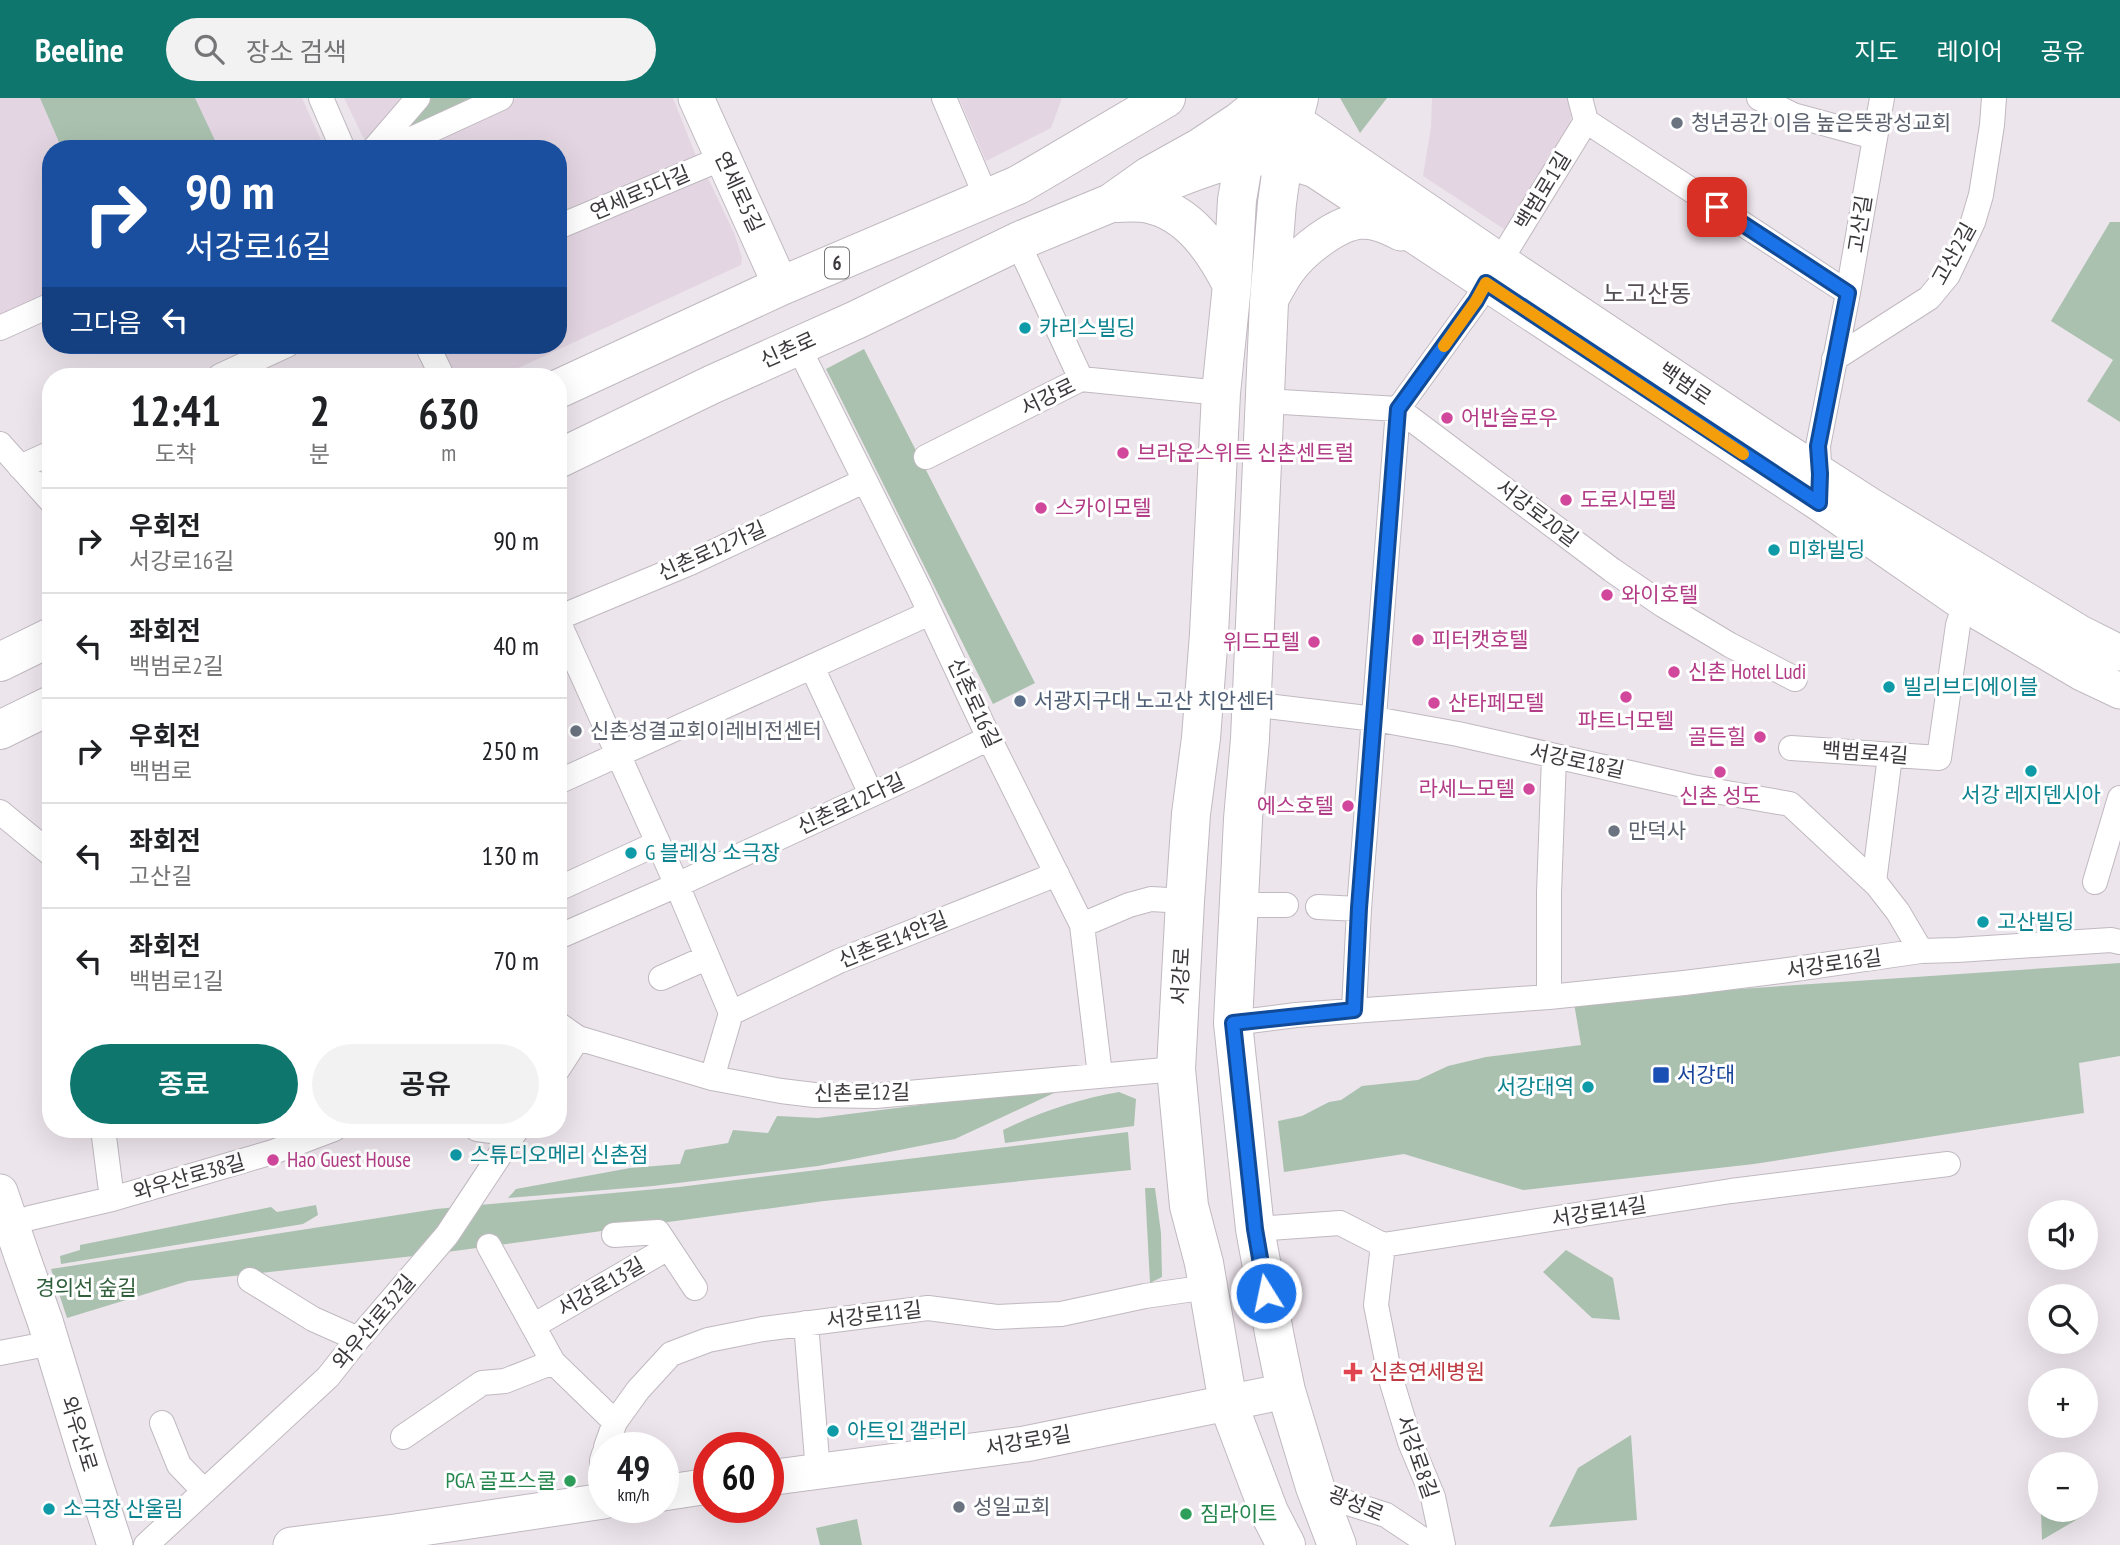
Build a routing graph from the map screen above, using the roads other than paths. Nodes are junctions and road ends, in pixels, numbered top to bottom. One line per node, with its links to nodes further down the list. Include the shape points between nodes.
1 (321, 98): 13 (street)
2 (418, 98): 14 (street)
3 (501, 98): 15 (street)
4 (696, 98): 16 (main road, 연세로5길)
5 (944, 98): 19 (street)
6 (1759, 98): 12 (street, via 1793,114)
7 (1882, 98): 12 (street, 고산길)
8 (1994, 98): 33 (street, 고산2길, via 1981,195 1948,275 1929,298)
9 (1274, 102): 17 (main road, 서강로); 18 (main road); 20 (main road, 신촌로); 24 (main road, 백범로)
10 (1149, 105): 19 (main road, 6)
11 (1583, 109): 24 (street, 백범로1길); 27 (street, 백범로1길)
12 (1874, 137): 27 (street, 고산길)
13 (339, 140)
14 (382, 140)
15 (410, 140)
16 (722, 156): 21 (street, 연세로5다길); 26 (main road, 연세로5길)
17 (1244, 159): 18 (main road, 백범로); 20 (main road, 백범로); 25 (main road, 서강로)
18 (1283, 160): 23 (main road, 백범로, via 1315,170); 28 (main road)
19 (987, 199): 26 (main road, 6)
20 (1111, 203): 22 (main road, 신촌로); 25 (main road, via 1148,203 1180,217 1213,250)
21 (567, 223)
22 (1019, 241): 31 (main road, 신촌로); 35 (street)
23 (1440, 251): 24 (main road, 백범로); 28 (main road, via 1382,224 1363,221 1349,225 1298,258)
24 (1493, 272): 39 (street, 백범로1길); 46 (main road, 백범로)
25 (1232, 285): 37 (main road, 서강로)
26 (781, 286): 36 (main road, 6)
27 (1848, 293): 33 (street, 고산길)
28 (1269, 302): 38 (main road)
29 (42, 309): 30 (street)
30 (0, 328)
31 (798, 346): 41 (main road, 신촌로); 45 (street, 신촌로16길)
32 (268, 354): 34 (street)
33 (1834, 359): 46 (street, 고산길, via 1818,446)
34 (237, 368)
35 (1081, 379): 37 (street, 서강로); 43 (street, 서강로)
36 (567, 385)
37 (1221, 393): 51 (main road, 서강로)
38 (1265, 401): 39 (street); 52 (main road)
39 (1398, 409): 58 (street, 서강로20길, via 1662,605); 62 (street)
40 (0, 444): 44 (street)
41 (567, 455)
42 (42, 457): 44 (street)
43 (926, 457)
44 (20, 467): 47 (street)
45 (864, 481): 49 (street, 신촌로16길); 50 (street, 신촌로12가길)
46 (1820, 489): 48 (main road, 백범로); 55 (main road, 백범로)
47 (42, 492)
48 (1965, 604): 59 (main road, 백범로); 67 (street, 백범로4길, via 1939,758)
49 (930, 613): 57 (street); 64 (street, 신촌로16길)
50 (567, 615)
51 (1209, 634): 52 (main road, via 1216,655 1230,664 1245,654); 73 (main road, 서강로)
52 (1253, 634): 60 (main road)
53 (567, 640): 66 (street)
54 (42, 641): 56 (main road)
55 (2120, 653)
56 (0, 662)
57 (812, 667): 66 (street); 70 (street)
58 (1795, 679)
59 (2120, 691)
60 (1251, 704): 62 (street, 서강로18길); 74 (main road)
61 (42, 709): 63 (main road)
62 (1375, 719): 68 (street, 서강로18길); 86 (street)
63 (0, 730)
64 (989, 738): 70 (street, 신촌로12다길); 77 (street, 신촌로16길)
65 (1791, 748): 67 (street, 백범로4길)
66 (617, 754): 69 (street); 75 (street)
67 (1890, 756): 78 (street)
68 (1554, 757): 78 (street, 서강로18길, via 1790,804); 93 (street)
69 (567, 778)
70 (871, 794): 81 (street, 신촌로12다길)
71 (2120, 798): 79 (street)
72 (0, 812): 76 (street)
73 (1191, 814): 74 (main road, via 1205,790 1218,784 1234,793); 82 (main road, 서강로)
74 (1243, 819): 96 (main road)
75 (658, 843): 80 (street); 81 (street)
76 (42, 847)
77 (1057, 874): 87 (street, 신촌로16길); 95 (street, 신촌로14안길, via 839,961)
78 (1874, 882): 90 (street, 서강로18길)
79 (2095, 882)
80 (567, 885)
81 (677, 885): 88 (street, 신촌로12다길); 91 (street)
82 (1185, 901): 87 (street, via 1151,899); 98 (main road, 서강로)
83 (1256, 905): 84 (street)
84 (1286, 905)
85 (1318, 906): 86 (street)
86 (1359, 908): 94 (street)
87 (1082, 925): 99 (street, 신촌로16길)
88 (567, 933)
89 (2120, 942): 90 (street, 서강로16길)
90 (1921, 951): 93 (street, 서강로16길)
91 (706, 958): 92 (street); 95 (street)
92 (661, 978)
93 (1549, 997): 94 (street, 서강로16길)
94 (1354, 1010): 96 (street, 서강로16길)
95 (731, 1013): 100 (street)
96 (1233, 1023): 108 (main road)
97 (568, 1031): 100 (street, 신촌로12길)
98 (1176, 1069): 99 (street, 신촌로12길); 114 (main road, 서강로, via 1189,1206)
99 (1100, 1075): 100 (street, 신촌로12길, via 875,1096 814,1095)
100 (712, 1078)
101 (104, 1138): 106 (street)
102 (310, 1138): 106 (street, 와우산로38길)
103 (511, 1138): 119 (street, 와우산로32길, via 447,1236)
104 (1948, 1164): 110 (street, 서강로14길, via 1731,1191)
105 (0, 1192): 118 (main road, 와우산로, bridge)
106 (112, 1199): 107 (street, 와우산로38길)
107 (36, 1217)
108 (1255, 1229): 110 (street, via 1340,1223); 122 (main road)
109 (614, 1236): 112 (street, 서강로13길, via 658,1232)
110 (1383, 1245): 139 (street, 서강로8길, via 1376,1305 1391,1376 1410,1442 1433,1497)
111 (489, 1246): 117 (street)
112 (668, 1248): 115 (street, 서강로13길); 117 (street, 서강로13길)
113 (250, 1280): 119 (street, via 313,1319)
114 (1208, 1287): 116 (street, 서강로11길, via 1061,1314 997,1317 928,1308); 123 (main road, 서강로)
115 (695, 1288)
116 (806, 1323): 124 (street, 서강로11길, via 708,1340 671,1354); 128 (street)
117 (533, 1326): 121 (street)
118 (48, 1332): 120 (street); 133 (main road, 와우산로)
119 (358, 1339): 131 (street, 와우산로32길, via 328,1377)
120 (0, 1353)
121 (553, 1362): 124 (street); 127 (street, via 505,1381 482,1383)
122 (1286, 1391): 123 (main road, 서강로9길); 130 (main road)
123 (1228, 1403): 128 (main road, 서강로9길, via 1025,1444); 136 (main road, 서강로)
124 (615, 1422): 126 (street, 서강로11길)
125 (162, 1423): 131 (street, via 179,1465)
126 (611, 1432)
127 (403, 1437)
128 (818, 1472): 129 (main road, 서강로9길)
129 (784, 1476)
130 (1315, 1487): 137 (main road); 138 (street, 광성로, via 1385,1516)
131 (204, 1492): 134 (street, 와우산로32길)
132 (588, 1503): 135 (main road)
133 (115, 1545)
134 (146, 1545)
135 (291, 1545)
136 (1286, 1545)
137 (1337, 1545)
138 (1432, 1545)
139 (1443, 1545)

